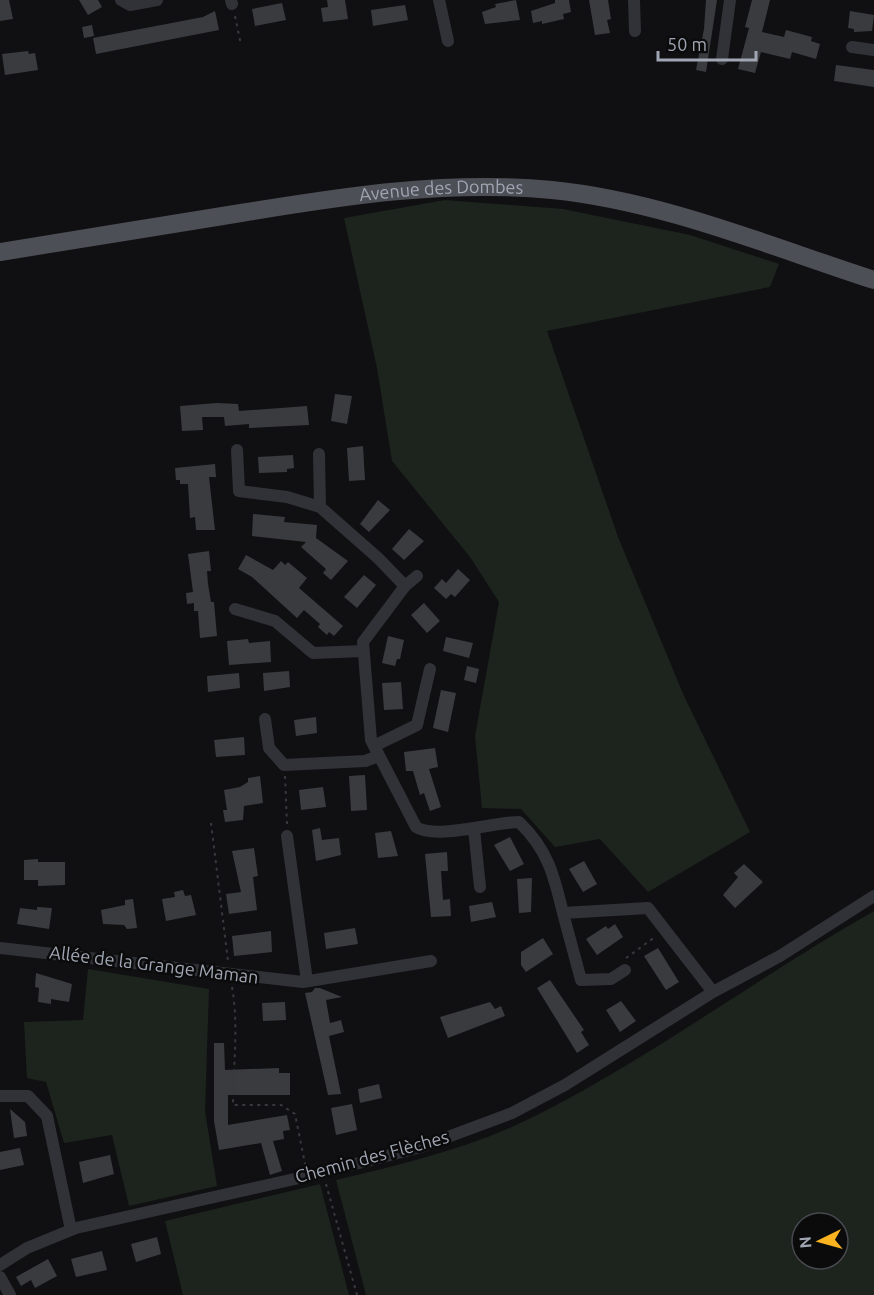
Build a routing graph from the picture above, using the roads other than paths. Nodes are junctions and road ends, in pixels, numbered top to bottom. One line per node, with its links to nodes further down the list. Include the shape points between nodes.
1 (121, 0): 2 (street, via 130,5)
2 (157, 0)
3 (439, 0): 7 (street)
4 (634, 0): 6 (street)
5 (730, 0): 10 (street)
6 (635, 31)
7 (448, 41)
8 (852, 47): 9 (street)
9 (874, 50)
10 (722, 59)
11 (0, 252): 12 (main road, Avenue des Dombes, via 350,195 461,186 553,190 616,201 677,216)
12 (874, 280)
13 (237, 450): 15 (street, via 239,491 287,497)
14 (319, 454): 15 (street)
15 (321, 507): 17 (street)
16 (417, 576): 17 (street)
17 (405, 586): 19 (street, via 363,642)
18 (235, 609): 19 (street, via 275,621 313,653)
19 (363, 651): 22 (street, via 370,740)
20 (430, 669): 22 (street, via 417,725)
21 (265, 718): 22 (street, via 269,748 284,765 365,761)
22 (377, 751): 23 (street, via 416,827 426,831)
23 (474, 829): 25 (street); 27 (street, via 519,822 550,864)
24 (287, 836): 31 (street)
25 (480, 887)
26 (874, 896): 32 (street, Chemin des Flèches, via 780,956)
27 (563, 913): 30 (street, via 581,980 611,979); 32 (street, via 648,908)
28 (0, 948): 31 (street, Allée de la Grange Maman)
29 (431, 962): 31 (street, Allée de la Grange Maman)
30 (625, 970)
31 (307, 981)
32 (713, 992): 34 (street, Chemin des Flèches, via 565,1085 512,1113 421,1147)
33 (0, 1096): 34 (street, via 28,1096 47,1116)
34 (71, 1230): 35 (street, Chemin des Flèches, via 27,1248)
35 (0, 1265)
36 (0, 1276): 37 (street)
37 (10, 1295)

